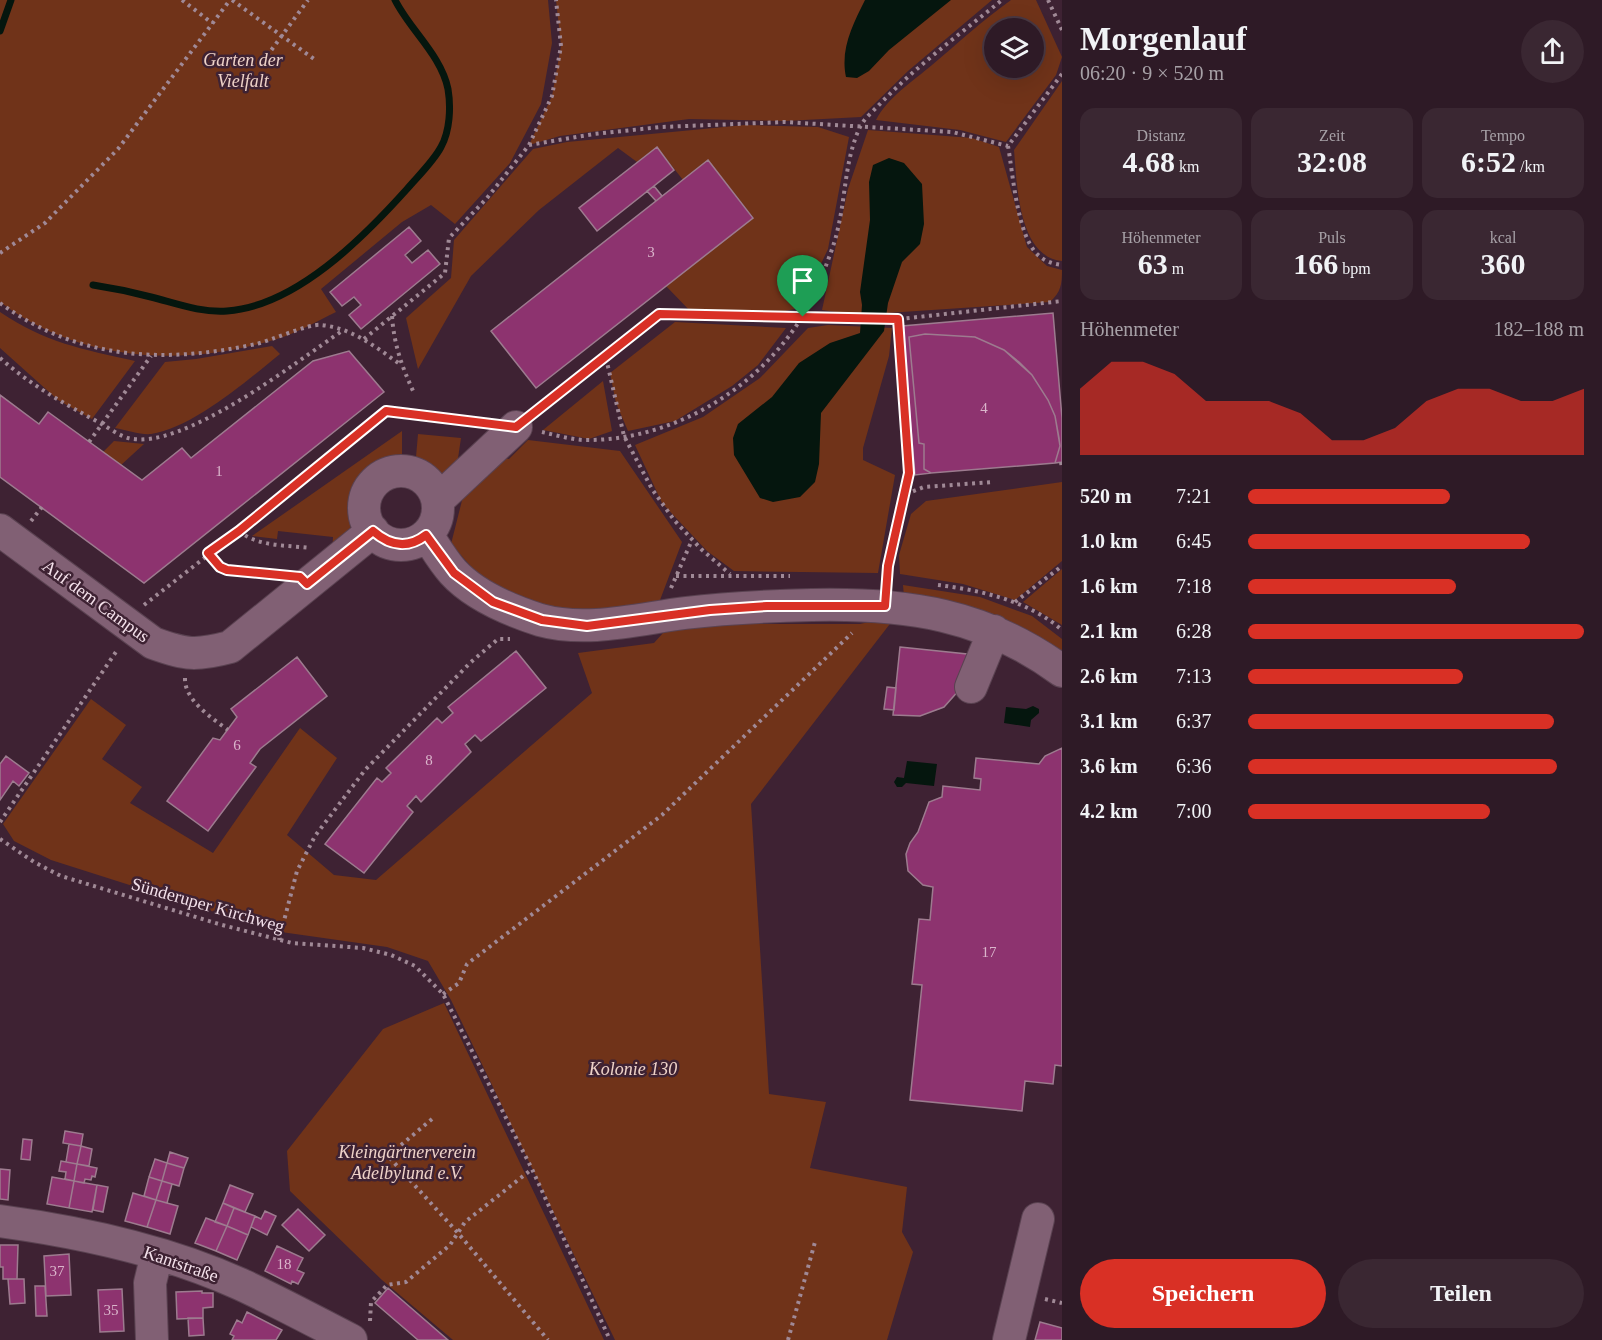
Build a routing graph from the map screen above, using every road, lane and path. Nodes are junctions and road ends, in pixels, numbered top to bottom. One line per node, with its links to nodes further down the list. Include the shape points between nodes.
1 (182, 0): 7 (path)
2 (231, 0): 7 (path); 9 (path)
3 (308, 0): 9 (path)
4 (556, 0): 14 (path, via 561,46 552,96)
5 (1002, 0): 13 (path, via 892,91)
6 (1048, 0): 8 (path)
7 (213, 23): 16 (path, via 118,149 45,223)
8 (1062, 30)
9 (282, 36): 10 (path); 11 (path)
10 (267, 56)
11 (314, 60)
12 (1062, 74): 15 (path)
13 (861, 125): 14 (path, via 785,122 661,127); 15 (path, via 952,132); 21 (path, via 844,177 838,228)
14 (529, 145): 20 (path, via 449,238 446,273)
15 (1008, 146): 17 (path, via 1026,235 1035,252 1053,264)
16 (0, 253)
17 (1062, 265)
18 (1062, 301): 22 (path)
19 (0, 303): 25 (path, via 57,337 102,350)
20 (393, 316): 24 (path); 28 (path)
21 (803, 317): 22 (path); 26 (path, via 659,314); 32 (path, via 750,379 701,410 664,426)
22 (898, 319): 37 (path, via 909,473)
23 (343, 330): 24 (path); 25 (path, via 318,324 271,341 221,352); 30 (path, via 203,422 182,431 129,438)
24 (364, 339): 28 (path)
25 (151, 355): 30 (path)
26 (606, 357): 31 (path); 32 (path)
27 (0, 358): 30 (path, via 51,397)
28 (401, 365): 29 (path)
29 (414, 393)
30 (102, 424): 33 (path)
31 (516, 427): 32 (path, via 582,440); 38 (street); 40 (path, via 386,411)
32 (624, 436): 43 (path, via 652,489)
33 (89, 442)
34 (1061, 462): 35 (path)
35 (1062, 469)
36 (993, 482): 37 (path, via 924,487)
37 (905, 494): 50 (path, via 888,566)
38 (438, 500): 41 (street, via 427,481 417,474 392,472 375,481 364,504 365,517); 42 (street, via 434,525)
39 (17, 524): 52 (street, Auf dem Campus)
40 (239, 531): 44 (path); 45 (path, via 262,542 334,550)
41 (373, 531): 42 (street, via 395,544 408,544); 45 (street, Auf dem Campus)
42 (426, 535): 51 (street, via 454,573 493,602 542,620 587,626)
43 (692, 540): 47 (path); 51 (path)
44 (208, 553): 48 (path, via 227,570 300,577); 52 (path)
45 (341, 557): 48 (street, Auf dem Campus)
46 (1062, 566): 49 (path)
47 (731, 575)
48 (307, 584): 56 (street, Auf dem Campus, via 230,646 203,654)
49 (1015, 603)
50 (885, 606): 51 (street, via 767,606); 53 (street, via 944,615)
51 (660, 616)
52 (137, 617): 56 (street, Auf dem Campus, via 153,643); 60 (path)
53 (994, 631): 57 (street, via 1031,648); 58 (street)
54 (853, 632): 63 (path, via 662,815 467,964 459,983)
55 (516, 639): 62 (path, via 498,639 471,662 365,770 315,837 297,871)
56 (186, 653): 59 (path, via 184,682 188,692)
57 (1062, 671)
58 (971, 687)
59 (228, 730)
60 (0, 822)
61 (0, 839): 62 (path, Sünderuper Kirchweg, via 62,876)
62 (279, 940): 63 (path, Sünderuper Kirchweg, via 363,948 391,955 415,966)
63 (443, 994): 65 (path, Sünderuper Kirchweg)
64 (432, 1119): 68 (path, via 388,1156)
65 (532, 1169): 68 (path, via 465,1222); 74 (path, Sünderuper Kirchweg)
66 (1038, 1219): 76 (street)
67 (0, 1221): 70 (street, Kantstraße, via 101,1239)
68 (458, 1233): 71 (path, via 450,1245 406,1282 387,1285 371,1302); 73 (path)
69 (815, 1242): 75 (path)
70 (157, 1254): 71 (street, Kantstraße); 72 (street, via 150,1283)
71 (360, 1335)
72 (152, 1340)
73 (548, 1340)
74 (610, 1340)
75 (788, 1340)
76 (1009, 1340)

